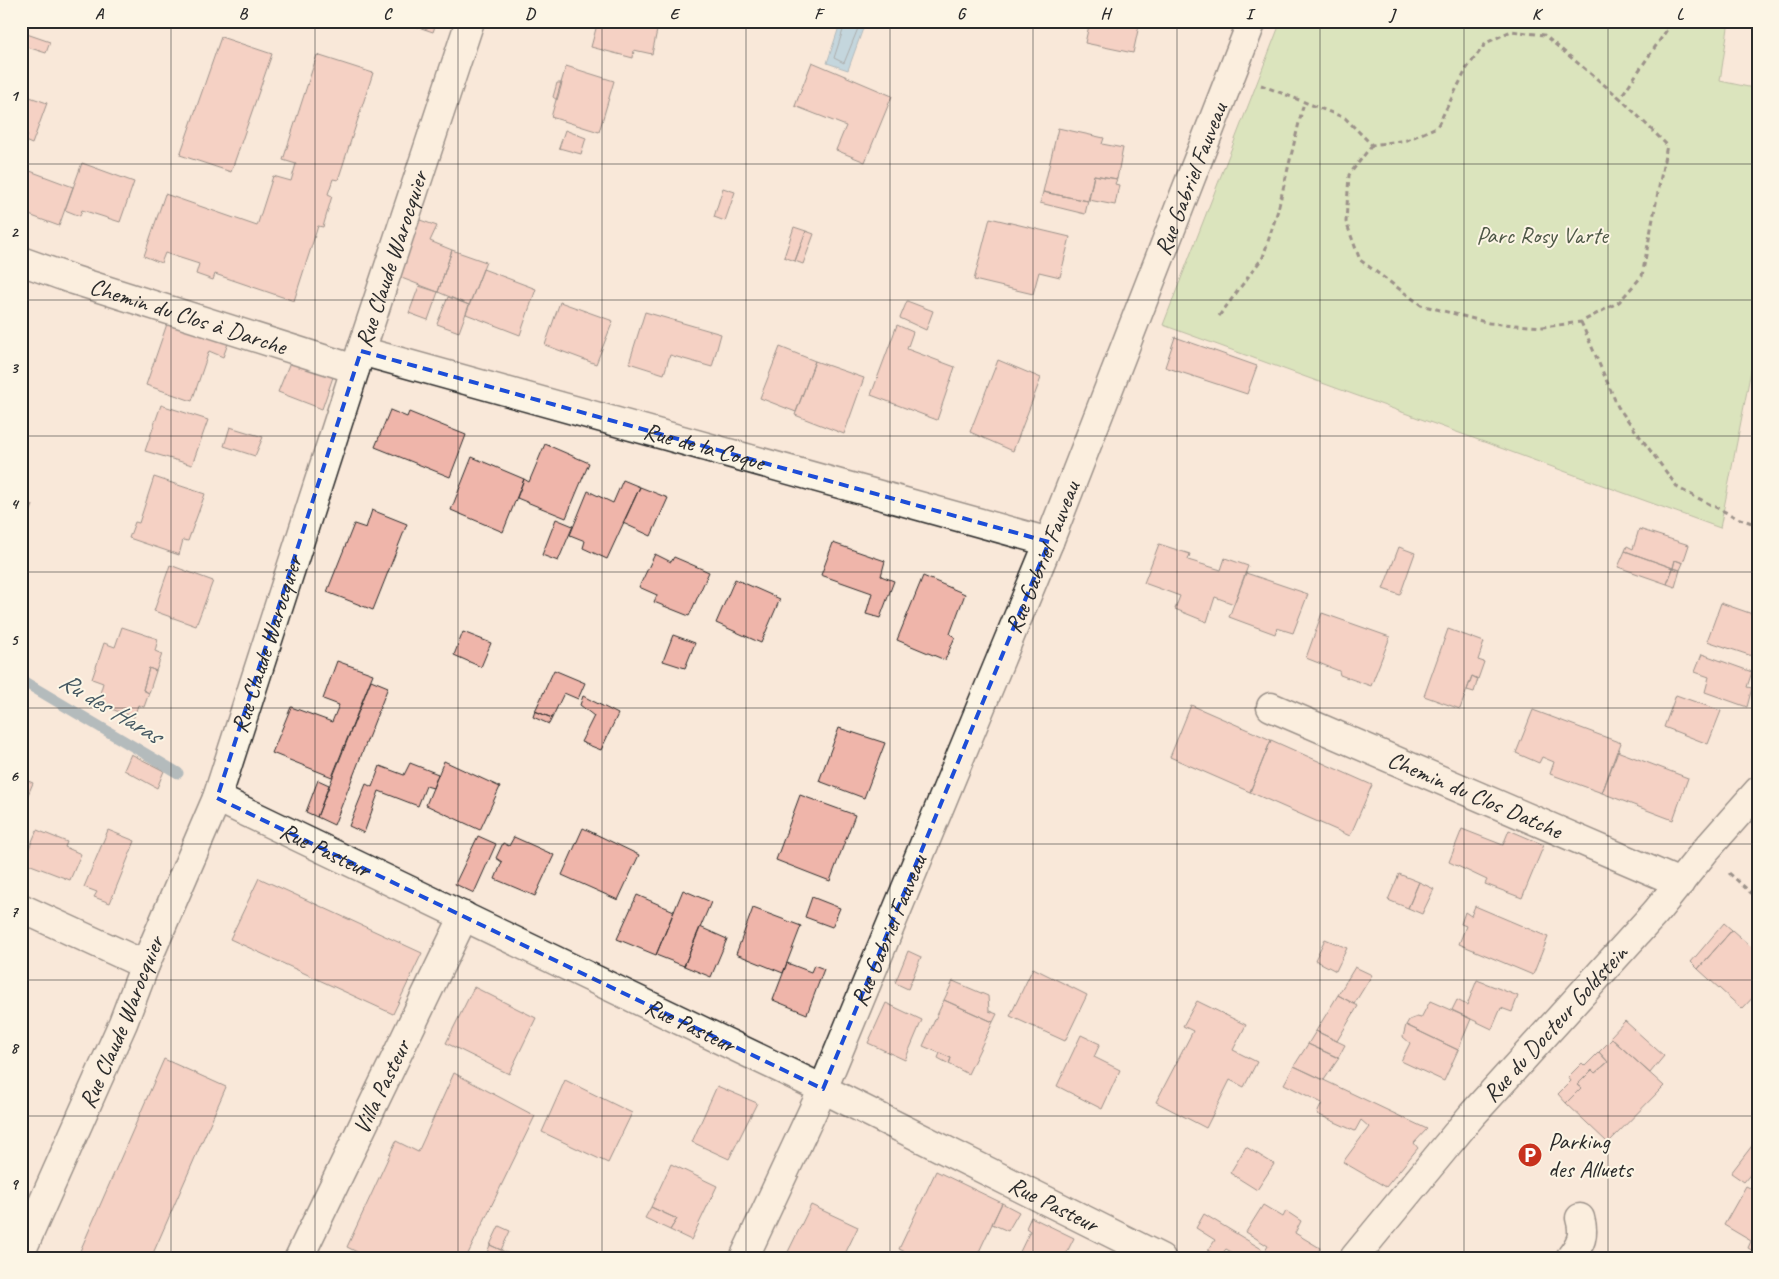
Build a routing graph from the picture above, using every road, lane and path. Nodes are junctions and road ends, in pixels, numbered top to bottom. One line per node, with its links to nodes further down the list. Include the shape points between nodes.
1 (470, 21): 11 (street, Rue Claude Warocquier)
2 (1252, 21): 4 (street, Rue Gabriel Fauveau)
3 (1673, 21): 5 (path)
4 (1232, 74): 6 (path); 13 (street, Rue Gabriel Fauveau)
5 (1620, 98): 7 (path, via 1544,35 1511,31 1486,43 1467,68 1437,127 1407,140); 10 (path, via 1667,145 1642,276 1619,302)
6 (1304, 102): 7 (path, via 1345,118); 9 (path, via 1263,258)
7 (1372, 145): 10 (path, via 1349,175 1346,222 1360,260 1421,305 1489,323 1543,327)
8 (21, 261): 11 (street, Chemin du Clos à Darche)
9 (1219, 316)
10 (1581, 322): 12 (path, via 1618,407 1678,488)
11 (358, 360): 13 (street, Rue de la Coque); 16 (street, Rue Claude Warocquier)
12 (1758, 525)
13 (1048, 542): 21 (street, Rue Gabriel Fauveau)
14 (1271, 707): 17 (street, Chemin du Clos Datche)
15 (1758, 790): 17 (street, Rue du Docteur Goldstein)
16 (217, 798): 19 (street, Rue Pasteur); 20 (street, Rue Claude Warocquier)
17 (1680, 883): 27 (street, Rue du Docteur Goldstein, via 1472,1115)
18 (21, 908): 20 (street)
19 (464, 916): 21 (street, Rue Pasteur); 24 (street, Villa Pasteur)
20 (145, 965): 23 (street, Rue Claude Warocquier, via 123,1024)
21 (823, 1089): 25 (street, Rue Gabriel Fauveau); 26 (street, Rue Pasteur)
22 (1580, 1218): 28 (street, via 1584,1232 1580,1245)
23 (21, 1252)
24 (299, 1258)
25 (744, 1258)
26 (1161, 1258)
27 (1354, 1258)
28 (1570, 1258)

